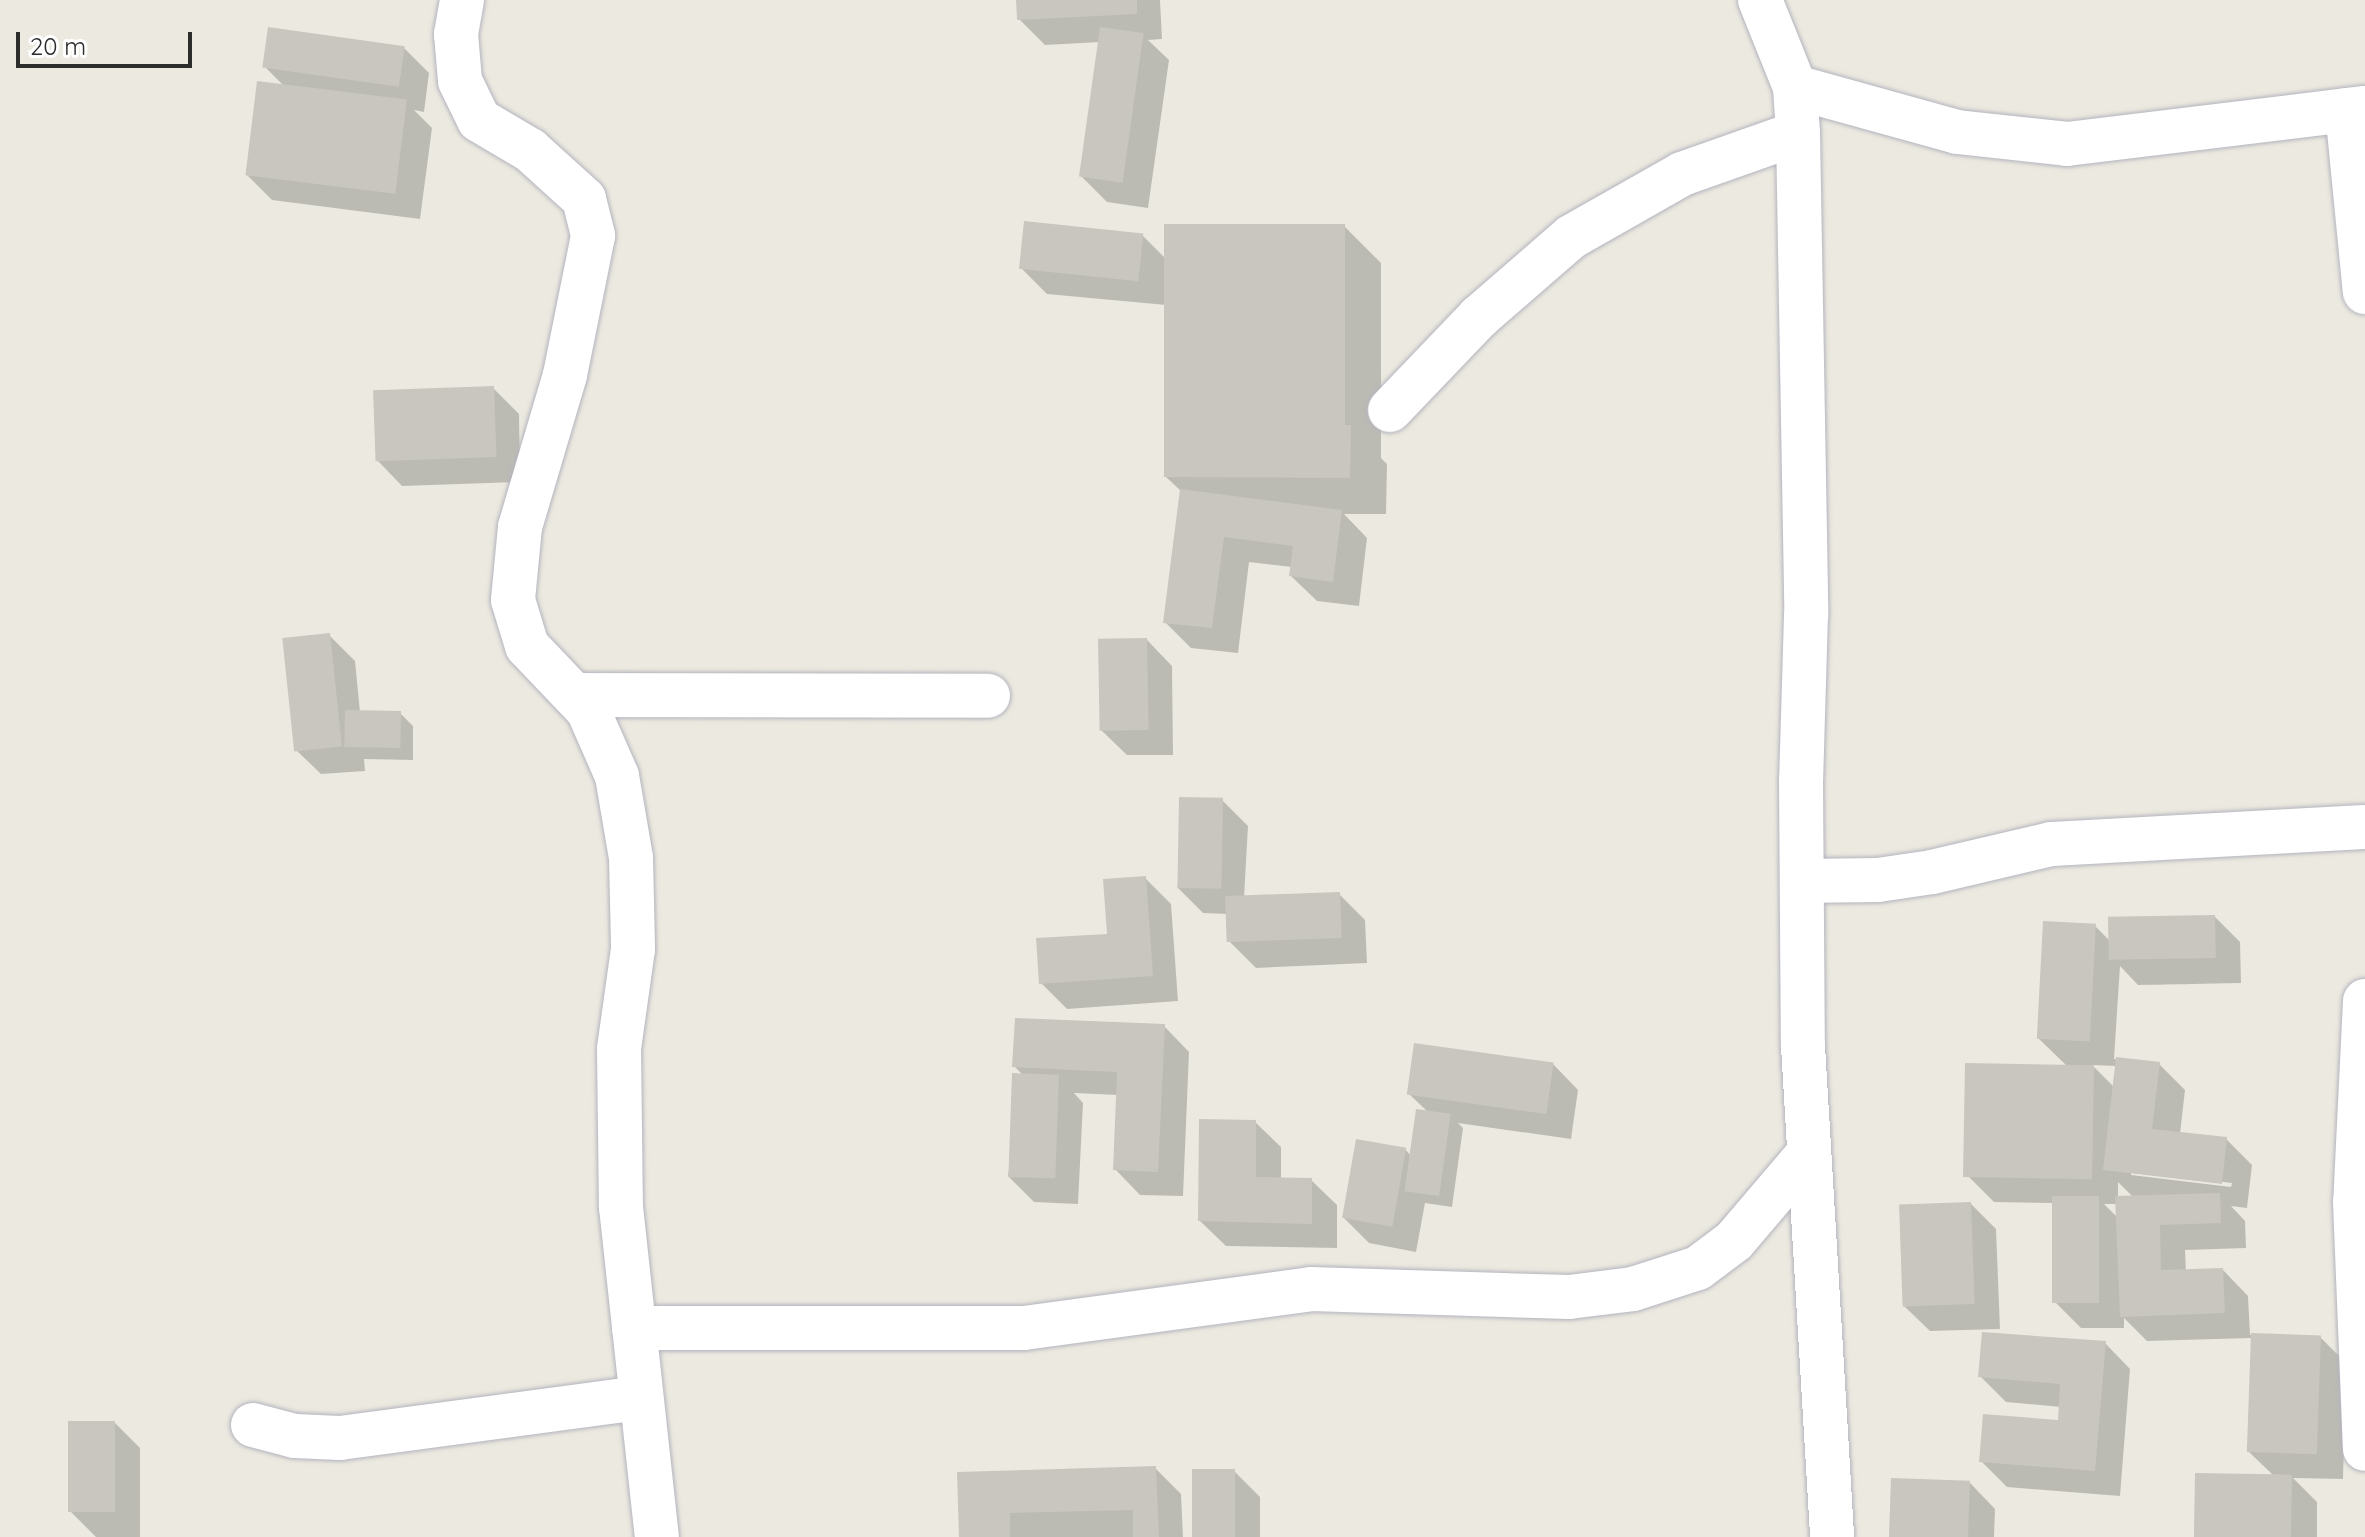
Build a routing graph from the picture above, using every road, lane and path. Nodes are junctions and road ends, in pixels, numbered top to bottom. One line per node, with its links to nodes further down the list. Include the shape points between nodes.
1 (462, 0): 8 (street, via 456,34 460,81 479,120 530,150 584,199 593,236 565,375 520,527 513,600 527,646)
2 (1760, 0): 3 (street)
3 (1795, 87): 4 (street, via 1957,132 2067,144); 5 (street)
4 (2356, 109): 6 (street)
5 (1798, 133): 7 (street, via 1682,174 1571,237 1479,317); 11 (street, via 1806,615)
6 (2365, 292)
7 (1390, 410)
8 (576, 695): 9 (street); 14 (street, via 617,776 631,858 633,949 618,1088 621,1207)
9 (988, 696)
10 (2365, 827): 11 (street, via 2051,844 1932,872 1878,880)
11 (1802, 881): 13 (street)
12 (2365, 1001): 17 (street, via 2355,1202)
13 (1808, 1154): 14 (street, via 1734,1241 1698,1268 1633,1289 1569,1297 1311,1289 1024,1328); 19 (street)
14 (634, 1328): 15 (street)
15 (641, 1398): 16 (street, via 340,1438 295,1436); 18 (street)
16 (253, 1425)
17 (2365, 1449)
18 (657, 1537)
19 (1832, 1537)

